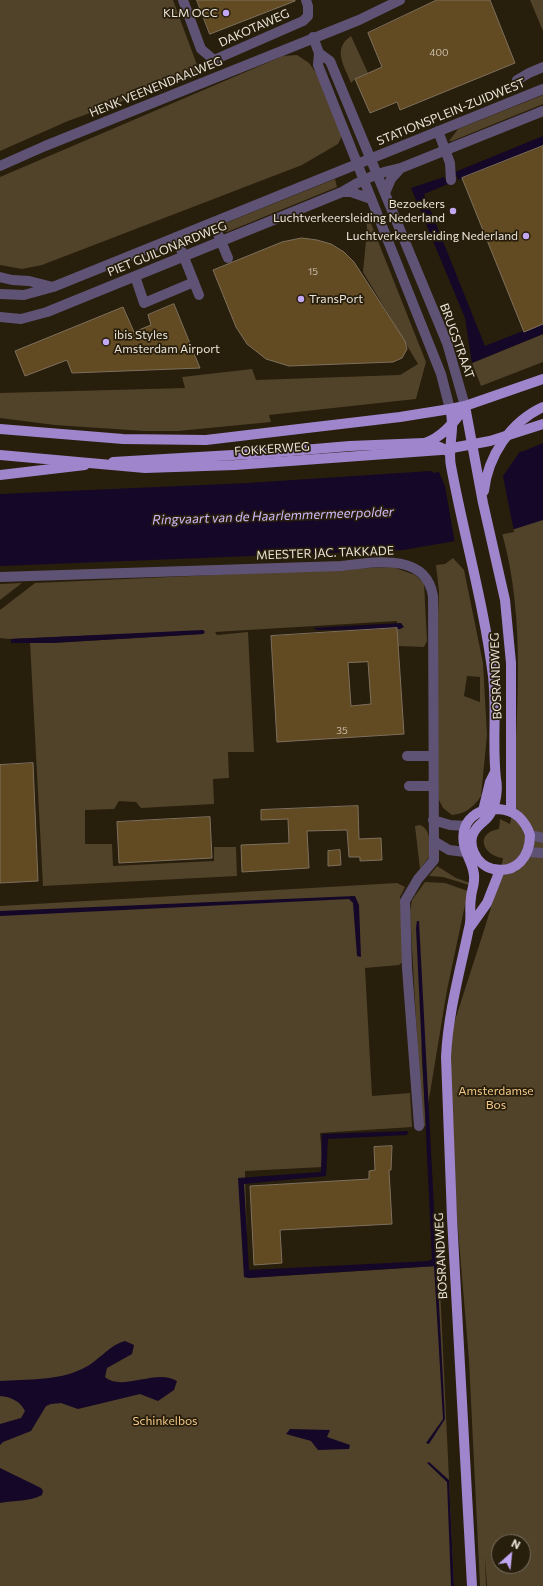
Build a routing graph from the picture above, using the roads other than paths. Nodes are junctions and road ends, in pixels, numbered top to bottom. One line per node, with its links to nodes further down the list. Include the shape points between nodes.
1 (183, 0): 2 (street, DAKOTAWEG, via 202,49 214,60 303,21 308,16)
2 (306, 0)
3 (400, 0): 4 (street, HENK VEENENDAALWEG, via 359,20)
4 (313, 37): 5 (street); 13 (street, HENK VEENENDAALWEG)
5 (319, 53): 12 (street, BRUGSTRAAT, via 330,61); 14 (street, via 318,65)
6 (543, 67): 7 (street, STATIONSPLEIN-ZUIDWEST)
7 (517, 80)
8 (543, 89): 10 (street, STATIONSPLEIN-ZUIDWEST)
9 (543, 111): 11 (street)
10 (438, 131): 11 (street); 12 (street, STATIONSPLEIN-ZUIDWEST)
11 (446, 150): 15 (street); 17 (street, via 450,163)
12 (370, 159): 14 (street, STATIONSPLEIN-ZUIDWEST); 16 (street, BRUGSTRAAT)
13 (4, 164)
14 (358, 164): 18 (street); 22 (street, PIET GUILONARDWEG)
15 (400, 168): 16 (street); 20 (street, via 391,179)
16 (377, 175): 18 (street, PIET GUILONARDWEG); 20 (street, BRUGSTRAAT)
17 (450, 180)
18 (364, 181): 19 (street, PIET GUILONARDWEG); 21 (street)
19 (342, 192): 21 (street, via 351,192); 24 (street, PIET GUILONARDWEG)
20 (385, 193): 35 (street, BRUGSTRAAT, via 447,343)
21 (371, 199): 37 (street, via 441,374)
22 (212, 222): 23 (street, PIET GUILONARDWEG); 24 (street)
23 (176, 237): 25 (street); 30 (street, PIET GUILONARDWEG)
24 (221, 241): 25 (street, PIET GUILONARDWEG); 26 (street)
25 (183, 256): 27 (street, PIET GUILONARDWEG); 29 (street)
26 (228, 258)
27 (135, 276): 29 (street, via 144,303); 33 (street, PIET GUILONARDWEG, via 36,316 21,319)
28 (0, 277): 30 (street, via 29,280)
29 (194, 282): 32 (street)
30 (53, 287): 31 (street, PIET GUILONARDWEG, via 24,295)
31 (2, 293)
32 (199, 295)
33 (0, 317)
34 (543, 378): 35 (main road, FOKKERWEG)
35 (465, 406): 37 (main road, FOKKERWEG); 38 (main road); 45 (main road, BRUGSTRAAT)
36 (543, 406): 45 (main road, via 530,413 514,428 494,455 486,477)
37 (450, 409): 38 (main road); 40 (main road, FOKKERWEG, via 206,440 143,440)
38 (453, 423): 41 (main road, via 439,437); 43 (main road)
39 (543, 424): 42 (main road, FOKKERWEG, bridge, via 490,441 441,450 235,465 146,468)
40 (0, 429)
41 (424, 443): 43 (main road, via 440,446); 44 (main road, via 87,464)
42 (0, 455)
43 (450, 460): 50 (main road, BOSRANDWEG, via 482,610 493,676)
44 (0, 475)
45 (483, 503): 46 (main road, BRUGSTRAAT)
46 (492, 541): 55 (main road, BOSRANDWEG, via 506,600 511,663)
47 (0, 577): 49 (street, MEESTER JAC. TAKKADE, via 385,563 412,566 422,572 428,580 433,596)
48 (407, 756): 49 (street)
49 (432, 756): 52 (street, MEESTER JAC. TAKKADE)
50 (495, 772): 53 (main road, BOSRANDWEG, via 497,781); 54 (main road, BOSRANDWEG)
51 (409, 786): 52 (street)
52 (433, 786): 56 (street, MEESTER JAC. TAKKADE)
53 (493, 809): 54 (main road); 55 (main road); 61 (main road, via 490,816 475,830)
54 (482, 811): 57 (main road, via 473,816)
55 (511, 812): 58 (main road, via 523,821)
56 (433, 820): 57 (street); 60 (street, MEESTER JAC. TAKKADE)
57 (466, 826): 61 (main road, via 463,840)
58 (530, 835): 59 (street); 62 (main road)
59 (543, 838)
60 (434, 841): 61 (street, via 449,850); 66 (street, via 434,860 418,879 405,901 407,968)
61 (469, 852): 64 (main road, via 482,864); 65 (main road, BOSRANDWEG, via 475,878 470,899)
62 (528, 852): 63 (street); 64 (main road, via 516,866)
63 (543, 853)
64 (500, 870): 65 (main road, BOSRANDWEG, via 487,903)
65 (470, 926): 67 (main road, BOSRANDWEG, via 456,984 446,1057)
66 (419, 1126)
67 (472, 1586)

